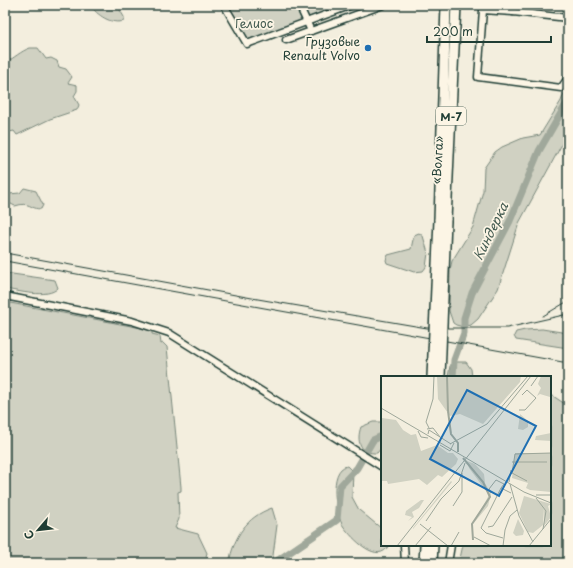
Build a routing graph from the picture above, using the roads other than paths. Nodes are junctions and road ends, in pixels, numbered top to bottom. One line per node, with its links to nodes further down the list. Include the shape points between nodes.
1 (224, 5): 10 (street, via 247,44)
2 (299, 5): 10 (street)
3 (352, 5): 10 (street)
4 (383, 5): 11 (street)
5 (446, 5): 14 (highway, «Волга» / М-7)
6 (456, 5): 14 (highway, «Волга» / М-7)
7 (513, 5): 8 (street)
8 (513, 12): 9 (street); 13 (street, via 482,10 478,77 561,88)
9 (568, 18)
10 (307, 22): 11 (street)
11 (311, 31): 12 (street)
12 (286, 40)
13 (568, 78)
14 (442, 220): 16 (highway, М-7, bridge); 17 (highway, М-7, bridge)
15 (5, 296): 18 (street, via 132,321 169,333)
16 (432, 376)
17 (440, 376)
18 (381, 466)
19 (425, 546): 25 (highway)
20 (433, 546): 26 (highway)
21 (451, 546): 27 (street)
22 (404, 548): 23 (street); 24 (street)
23 (401, 563)
24 (405, 563)
25 (424, 563)
26 (432, 563)
27 (448, 563)

